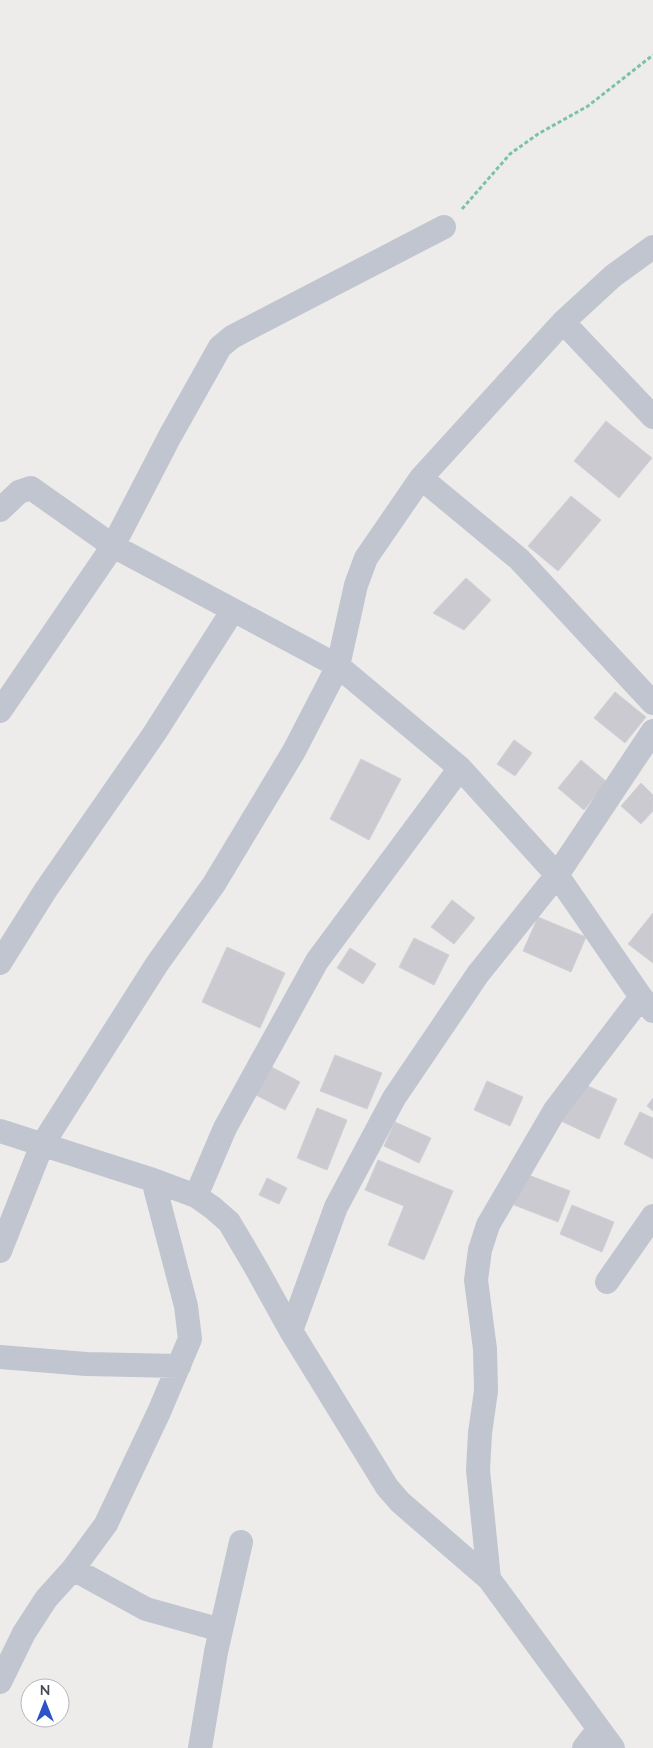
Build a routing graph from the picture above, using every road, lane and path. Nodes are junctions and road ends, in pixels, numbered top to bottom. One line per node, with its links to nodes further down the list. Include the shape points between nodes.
1 (653, 55): 2 (path, via 588,106 510,154)
2 (444, 227): 8 (street, via 232,337 220,347)
3 (653, 247): 4 (street, via 612,276)
4 (563, 322): 5 (street); 6 (street)
5 (653, 417)
6 (421, 478): 10 (street, via 366,558 356,585); 11 (street, via 519,559)
7 (0, 510): 8 (street, via 19,492 31,488)
8 (114, 546): 9 (street); 12 (street)
9 (233, 610): 10 (street); 16 (street, via 154,734 44,891)
10 (338, 666): 14 (street); 19 (street, via 294,751 214,884 157,964)
11 (653, 703)
12 (0, 711)
13 (653, 731): 15 (street)
14 (460, 768): 15 (street); 21 (street, via 317,960 225,1128)
15 (557, 875): 17 (street); 25 (street, via 478,974 394,1098 336,1207)
16 (0, 963)
17 (647, 1004): 30 (street, via 555,1110 488,1225 480,1250 476,1280 485,1349 486,1391 478,1470)
18 (0, 1131): 19 (street)
19 (42, 1145): 20 (street); 23 (street)
20 (153, 1180): 21 (street); 27 (street, via 186,1306 190,1340)
21 (196, 1196): 25 (street, via 229,1222)
22 (653, 1216): 24 (street)
23 (0, 1251)
24 (607, 1282)
25 (291, 1332): 30 (street, via 394,1495)
26 (0, 1357): 27 (street, via 86,1364)
27 (178, 1366): 29 (street, via 106,1524)
28 (241, 1542): 31 (street)
29 (73, 1569): 31 (street, via 146,1609); 32 (street, via 46,1599 24,1633)
30 (489, 1579): 33 (street)
31 (221, 1630): 34 (street)
32 (0, 1682)
33 (591, 1739): 35 (street)
34 (200, 1748)
35 (613, 1748)

